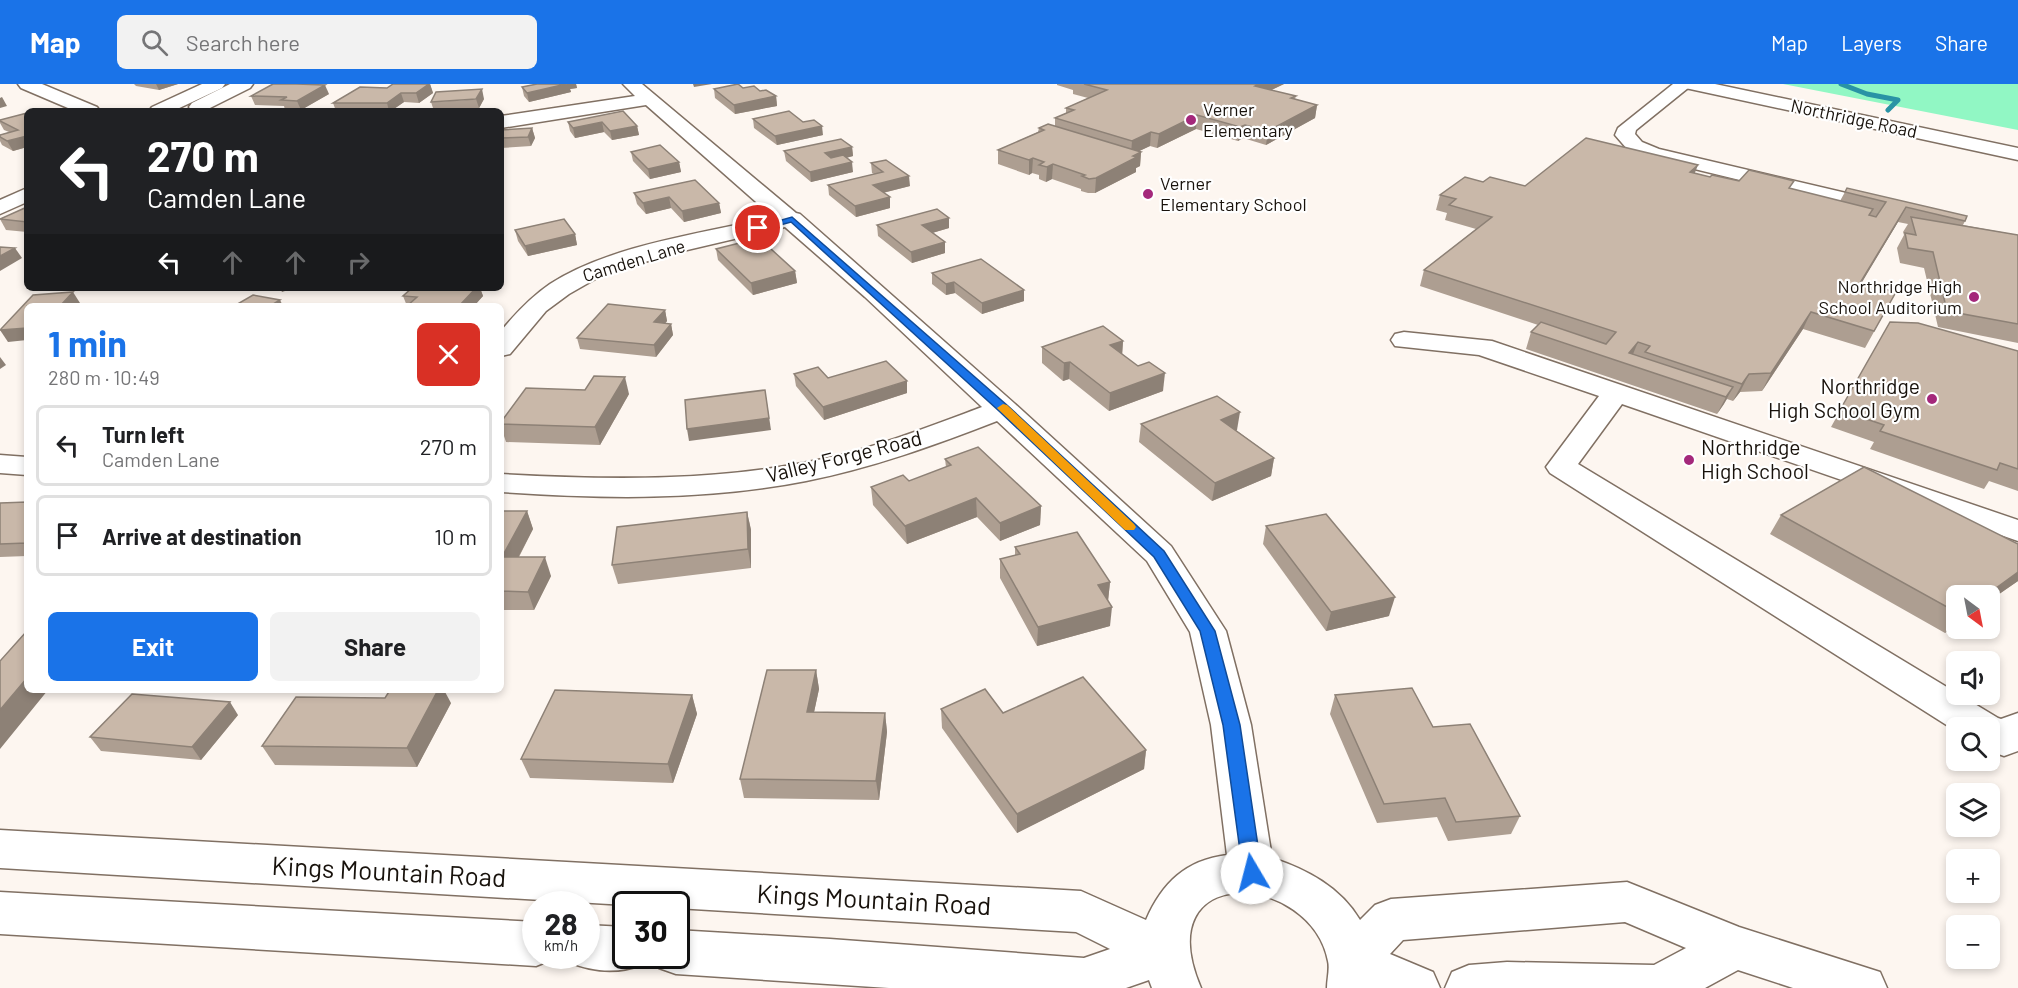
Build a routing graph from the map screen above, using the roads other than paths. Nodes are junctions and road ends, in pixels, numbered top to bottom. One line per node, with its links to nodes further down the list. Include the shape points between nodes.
1 (27, 84): 7 (street)
2 (216, 84): 8 (street)
3 (244, 84): 9 (street)
4 (1684, 84): 16 (street, via 1627,128 1625,135 1629,141 1652,153)
5 (1690, 84): 11 (street, Northridge Road)
6 (641, 91): 10 (street); 17 (street)
7 (84, 108)
8 (164, 108)
9 (197, 108)
10 (504, 121)
11 (2018, 154)
12 (24, 177): 13 (street)
13 (0, 189)
14 (24, 196): 15 (street)
15 (0, 208)
16 (1904, 214)
17 (792, 219): 19 (street, Camden Lane, via 595,270 538,305); 21 (street)
18 (1404, 340): 20 (street, via 1482,347)
19 (504, 345)
20 (1617, 392): 25 (street); 26 (street, via 1561,467)
21 (1004, 408): 24 (street, Valley Forge Road, via 874,454 807,472 734,483 662,488); 30 (street, via 1159,554 1208,631 1231,725)
22 (0, 464): 23 (street)
23 (24, 466)
24 (504, 483)
25 (2018, 531)
26 (1965, 717)
27 (2018, 728): 28 (street, via 2004,740)
28 (2000, 738)
29 (0, 849): 35 (street, Kings Mountain Road, via 1081,912)
30 (1252, 873): 35 (street, via 1224,874 1199,884 1179,902 1167,925); 36 (street, via 1280,879 1306,892 1328,911 1344,935)
31 (0, 913): 32 (street)
32 (522, 943)
33 (1735, 948): 36 (street, via 1627,902 1391,920); 38 (street, via 1659,988); 39 (street)
34 (690, 953): 35 (street, via 1084,981)
35 (1171, 970)
36 (1351, 974): 37 (street)
37 (1416, 988)
38 (1469, 988)
39 (1863, 988)

